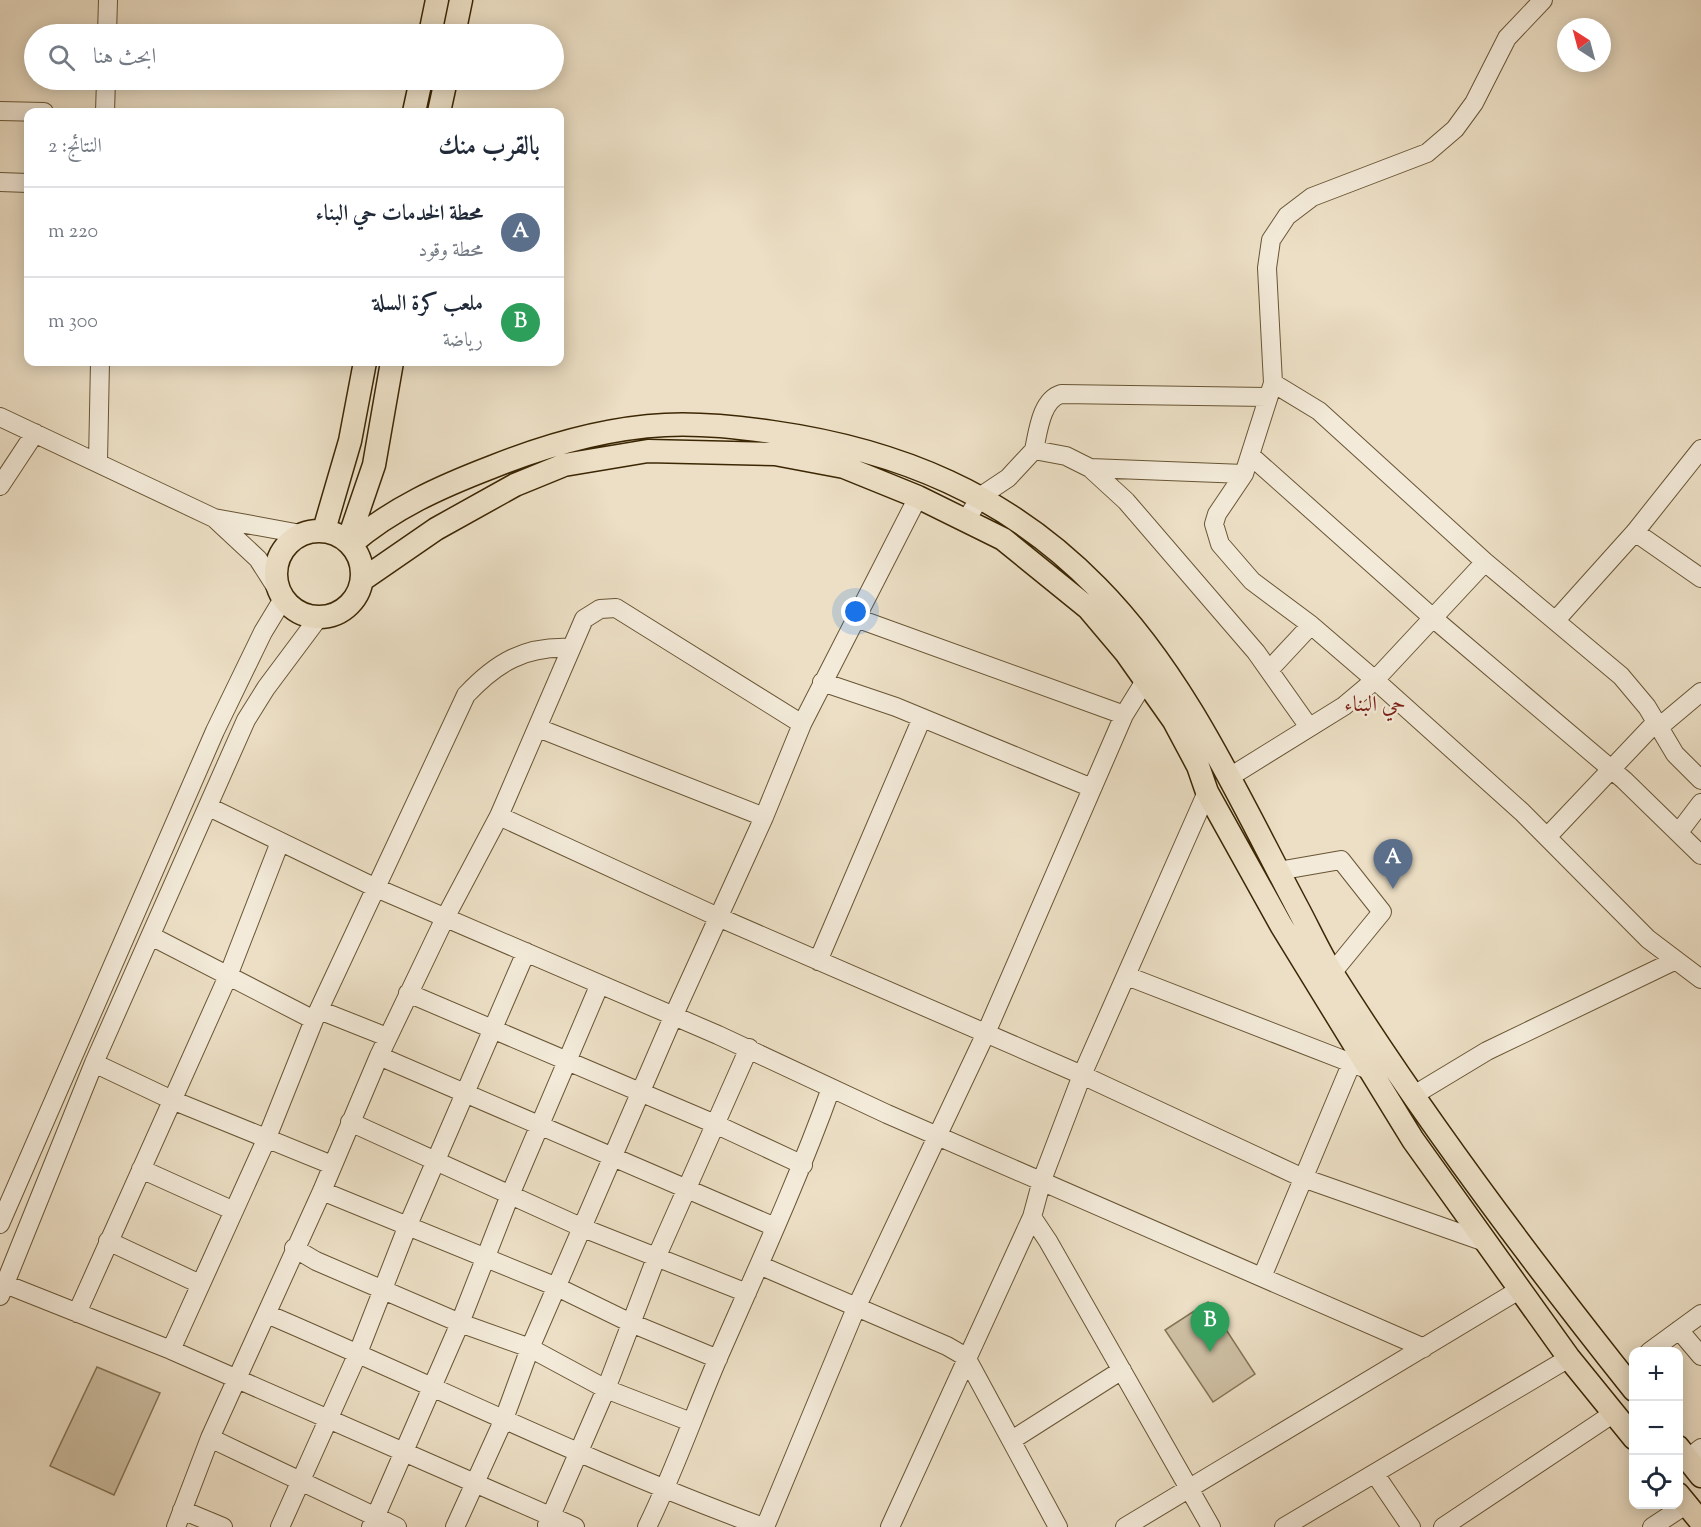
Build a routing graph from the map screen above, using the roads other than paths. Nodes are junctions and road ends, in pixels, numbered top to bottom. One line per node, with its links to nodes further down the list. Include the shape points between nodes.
1 (108, 0): 5 (street)
2 (437, 0): 6 (main road)
3 (461, 0): 7 (main road)
4 (1543, 0): 21 (street, via 1507,38 1474,103 1455,129 1427,153 1312,197 1287,216 1272,240 1267,268)
5 (107, 24)
6 (432, 24)
7 (456, 24)
8 (106, 90): 11 (street)
9 (419, 90): 12 (main road)
10 (444, 90): 13 (main road)
11 (105, 108)
12 (415, 108)
13 (440, 108)
14 (0, 111): 15 (street)
15 (24, 112)
16 (0, 182): 17 (street)
17 (24, 183)
18 (100, 366): 27 (street)
19 (364, 366): 35 (main road, via 350,441)
20 (391, 366): 38 (main road, via 374,465)
21 (1270, 390): 25 (street, via 1061,394 1051,398 1046,407); 26 (street); 39 (street, via 1319,411)
22 (0, 417): 23 (street)
23 (35, 433): 27 (street); 30 (street)
24 (1701, 449): 36 (street)
25 (1034, 450): 28 (street, via 1066,456); 31 (street, via 1015,472)
26 (1251, 456): 29 (street); 45 (street)
27 (98, 461): 33 (street)
28 (1090, 468): 29 (street); 49 (street, via 1126,501)
29 (1244, 474): 47 (street, via 1217,514 1214,524 1220,544 1251,581)
30 (0, 486)
31 (981, 496): 34 (street); 38 (main road, via 935,474 850,445 723,425 665,425 570,440 531,452 408,503); 61 (main road, via 1038,534 1100,589 1165,667)
32 (918, 497): 34 (main road); 41 (main road, via 844,467 775,454 648,451 564,465 515,485 436,529); 44 (street)
33 (214, 518): 37 (street); 42 (street, via 258,559)
34 (966, 520): 51 (main road, via 1003,539 1088,608)
35 (324, 530): 37 (main road); 38 (main road)
36 (1635, 532): 40 (street); 46 (street)
37 (301, 534): 42 (main road, via 291,540 278,560 276,584)
38 (350, 543): 41 (main road, via 363,567)
39 (1485, 562): 45 (street); 46 (street)
40 (1701, 578)
41 (362, 580): 43 (main road, via 343,611)
42 (282, 597): 43 (main road, via 293,609); 120 (street, via 214,730)
43 (319, 618): 66 (street, via 246,720)
44 (855, 618): 52 (street); 54 (street)
45 (1433, 618): 50 (street); 60 (street)
46 (1556, 620): 57 (street, via 1621,676)
47 (1311, 625): 49 (street); 50 (street)
48 (570, 648): 56 (street, via 584,619 600,609 616,608); 59 (street); 74 (street, via 521,653 486,673 466,694)
49 (1270, 669): 58 (street)
50 (1376, 680): 58 (street); 70 (street)
51 (1145, 681): 54 (street); 64 (main road, via 1174,721)
52 (822, 682): 55 (street); 56 (street)
53 (1701, 692): 57 (street)
54 (1124, 715): 63 (street)
55 (922, 718): 63 (street); 79 (street)
56 (802, 724): 68 (street)
57 (1657, 725): 60 (street); 62 (street, via 1675,754)
58 (1310, 727): 61 (street)
59 (538, 728): 67 (street); 68 (street)
60 (1609, 769): 69 (street); 70 (street)
61 (1228, 778): 73 (main road)
62 (1701, 780)
63 (1092, 788): 90 (street)
64 (1207, 792): 83 (street); 96 (main road)
65 (1701, 802): 69 (street)
66 (209, 807): 71 (street); 77 (street)
67 (499, 816): 75 (street); 76 (street)
68 (764, 817): 75 (street)
69 (1679, 832): 72 (street)
70 (1548, 837): 80 (street)
71 (280, 842): 74 (street); 82 (street)
72 (1701, 855)
73 (1278, 871): 81 (main road); 81 (street, via 1341,860 1382,912)
74 (374, 887): 76 (street); 87 (street)
75 (718, 917): 79 (street); 88 (street)
76 (445, 918): 78 (street); 86 (street)
77 (151, 936): 82 (street); 95 (street)
78 (526, 952): 85 (street); 89 (street)
79 (818, 961): 90 (street)
80 (1674, 961): 84 (street); 101 (street, via 1487,1051)
81 (1332, 973): 101 (main road)
82 (228, 976): 87 (street); 102 (street)
83 (1127, 976): 96 (street); 97 (street)
84 (1701, 979)
85 (599, 986): 88 (street); 94 (street)
86 (408, 993): 89 (street); 91 (street)
87 (316, 1015): 91 (street); 107 (street)
88 (673, 1017): 92 (street); 99 (street)
89 (492, 1030): 94 (street); 100 (street)
90 (986, 1033): 97 (street); 106 (street)
91 (387, 1037): 93 (street)
92 (749, 1048): 98 (street); 104 (street)
93 (379, 1056): 100 (street); 103 (street)
94 (569, 1062): 99 (street); 105 (street)
95 (94, 1063): 102 (street); 133 (street)
96 (1362, 1067): 113 (street); 125 (main road)
97 (1082, 1075): 113 (street); 114 (street)
98 (831, 1088): 106 (street); 110 (street)
99 (641, 1094): 104 (street); 108 (street)
100 (464, 1095): 105 (street); 109 (street)
101 (1414, 1095): 153 (main road, via 1461,1165)
102 (172, 1100): 107 (street); 112 (street)
103 (350, 1122): 109 (street); 111 (street)
104 (715, 1124): 110 (street); 115 (street)
105 (540, 1128): 108 (street); 117 (street)
106 (937, 1135): 114 (street); 137 (street)
107 (266, 1140): 111 (street); 118 (street)
108 (612, 1158): 115 (street); 123 (street)
109 (437, 1162): 117 (street); 121 (street)
110 (803, 1164): 122 (street)
111 (332, 1165): 116 (street)
112 (141, 1168): 118 (street); 124 (street)
113 (1303, 1178): 125 (street); 130 (street)
114 (1042, 1180): 119 (street); 130 (street)
115 (686, 1190): 122 (street); 128 (street)
116 (322, 1191): 121 (street); 126 (street)
117 (510, 1195): 123 (street); 127 (street)
118 (234, 1211): 131 (street)
119 (1032, 1217): 150 (street); 154 (street)
120 (0, 1224)
121 (408, 1225): 127 (street); 134 (street)
122 (775, 1227): 129 (street)
123 (583, 1228): 128 (street); 132 (street)
124 (108, 1241): 131 (street); 138 (street)
125 (1488, 1243): 135 (main road)
126 (294, 1248): 134 (street); 139 (street)
127 (485, 1257): 132 (street); 141 (street)
128 (656, 1258): 136 (street); 142 (street)
129 (759, 1265): 136 (street); 137 (street)
130 (1262, 1277): 146 (street)
131 (201, 1284): 147 (street)
132 (557, 1287): 142 (street); 145 (street)
133 (3, 1290): 138 (street)
134 (381, 1290): 141 (street); 148 (street)
135 (1519, 1290): 146 (street); 151 (main road)
136 (747, 1293): 152 (street)
137 (856, 1308): 150 (street); 185 (street)
138 (76, 1313): 147 (street)
139 (267, 1314): 148 (street); 155 (street)
140 (1701, 1314): 143 (street)
141 (460, 1323): 145 (street); 156 (street)
142 (631, 1323): 152 (street); 157 (street)
143 (1678, 1330): 144 (street); 149 (street)
144 (1656, 1347)
145 (530, 1348): 157 (street); 160 (street)
146 (1424, 1348): 170 (street)
147 (171, 1350): 155 (street)
148 (358, 1353): 156 (street); 159 (street)
149 (1701, 1356)
150 (966, 1357): 164 (street); 186 (street)
151 (1569, 1358): 158 (main road); 167 (street)
152 (718, 1359): 161 (street)
153 (1626, 1367)
154 (1122, 1370): 164 (street); 170 (street)
155 (238, 1380): 159 (street); 163 (street)
156 (433, 1387): 160 (street); 165 (street)
157 (606, 1389): 161 (street); 166 (street)
158 (1614, 1413): 162 (main road); 192 (street)
159 (329, 1419): 165 (street); 168 (street)
160 (504, 1419): 166 (street); 169 (street)
161 (691, 1422): 171 (street)
162 (1629, 1432)
163 (210, 1438): 168 (street); 175 (street)
164 (1012, 1440): 187 (street)
165 (404, 1453): 169 (street); 176 (street)
166 (578, 1454): 171 (street); 177 (street)
167 (1375, 1474): 190 (street); 191 (street)
168 (300, 1481): 176 (street); 180 (street)
169 (475, 1483): 177 (street); 182 (street)
170 (1188, 1490): 174 (street); 189 (street)
171 (665, 1491): 184 (street); 185 (street)
172 (1683, 1499): 178 (main road)
173 (1672, 1509): 193 (street)
174 (1157, 1518): 188 (street)
175 (179, 1519): 179 (street)
176 (373, 1522): 181 (street)
177 (548, 1522): 183 (street)
178 (1701, 1522)
179 (223, 1527)
180 (280, 1527)
181 (397, 1527)
182 (455, 1527)
183 (575, 1527)
184 (647, 1527)
185 (764, 1527)
186 (890, 1527)
187 (1058, 1527)
188 (1125, 1527)
189 (1211, 1527)
190 (1284, 1527)
191 (1411, 1527)
192 (1443, 1527)
193 (1652, 1527)

